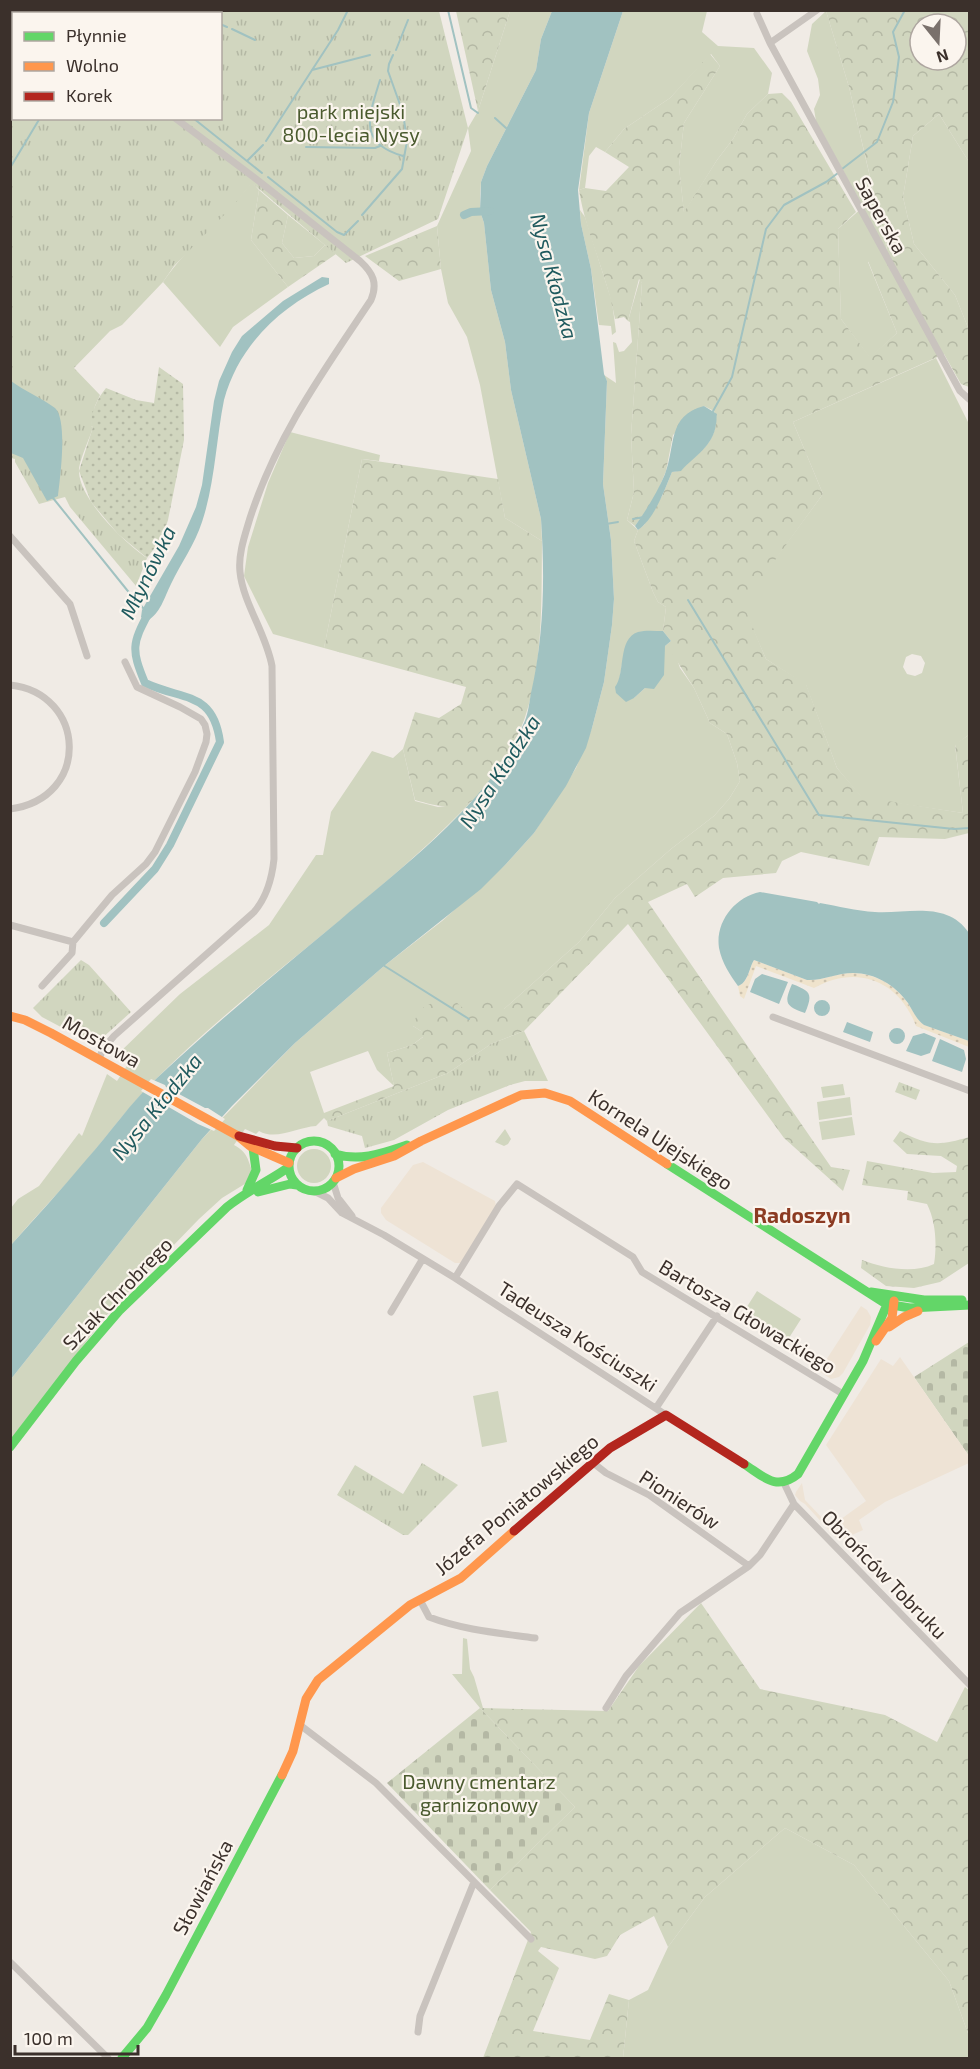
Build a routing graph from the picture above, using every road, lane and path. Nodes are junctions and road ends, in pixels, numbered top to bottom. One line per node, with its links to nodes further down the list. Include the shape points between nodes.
1 (816, 10): 3 (street)
2 (757, 14): 3 (street, Saperska)
3 (770, 44): 5 (street, Saperska, via 960,391)
4 (178, 120): 16 (street, via 360,261 375,284 371,300 311,390 270,463 241,555 241,582 266,641 272,666 274,836 269,885 261,905 114,1036)
5 (969, 400)
6 (10, 536): 7 (street, via 70,604)
7 (87, 656)
8 (125, 662): 12 (street, via 137,687 201,719 206,742 155,852)
9 (10, 685): 10 (street, via 28,689 53,706 64,724 70,747 66,769 56,787 35,803)
10 (10, 809)
11 (10, 925): 12 (street)
12 (73, 942): 13 (street, via 72,953)
13 (42, 986)
14 (10, 1016): 16 (street, Mostowa, via 26,1020)
15 (773, 1017): 17 (street)
16 (99, 1059): 18 (street, Mostowa)
17 (969, 1090)
18 (246, 1141): 20 (street, Mostowa, via 281,1149); 22 (street, Mostowa); 26 (street, via 257,1170)
19 (421, 1141): 21 (street, Kornela Ujejskiego, via 363,1158); 23 (street, Kornela Ujejskiego); 31 (street, Kornela Ujejskiego, via 521,1095 544,1093 562,1097)
20 (297, 1148): 21 (street, via 319,1142); 22 (street)
21 (335, 1154): 23 (street, via 339,1168)
22 (289, 1165): 24 (street); 26 (street, Szlak Chrobrego)
23 (334, 1180): 25 (street, via 324,1189); 28 (street, Tadeusza Kościuszki, via 338,1198)
24 (297, 1185): 25 (street); 27 (street, Szlak Chrobrego, via 269,1188)
25 (314, 1191): 28 (street, Tadeusza Kościuszki)
26 (246, 1192): 27 (street, Szlak Chrobrego)
27 (236, 1200): 44 (street, Szlak Chrobrego, via 109,1322)
28 (354, 1218): 29 (street, Tadeusza Kościuszki)
29 (422, 1260): 30 (street, Tadeusza Kościuszki); 37 (street)
30 (455, 1278): 38 (street, Bartosza Głowackiego, via 516,1184 633,1257 642,1272); 42 (street, Tadeusza Kościuszki)
31 (869, 1292): 32 (street, Kornela Ujejskiego); 34 (street, Kornela Ujejskiego)
32 (894, 1296): 33 (street, Kornela Ujejskiego); 34 (street)
33 (969, 1300)
34 (890, 1305): 36 (street); 39 (street, via 893,1317); 40 (street)
35 (969, 1305): 36 (street)
36 (929, 1308): 39 (street)
37 (391, 1312)
38 (717, 1316): 41 (street, Bartosza Głowackiego); 42 (street)
39 (888, 1328): 40 (street)
40 (872, 1346): 41 (street)
41 (843, 1394): 46 (street, via 798,1474)
42 (656, 1408): 43 (street, Tadeusza Kościuszki)
43 (666, 1415): 45 (street, Józefa Poniatowskiego); 46 (street, Tadeusza Kościuszki, via 769,1480)
44 (10, 1447)
45 (592, 1462): 48 (street, Pionierów, via 649,1495); 49 (street, Józefa Poniatowskiego, via 461,1578)
46 (784, 1483): 47 (street, Obrońców Tobruku)
47 (794, 1503): 48 (street); 51 (street, Obrońców Tobruku)
48 (749, 1566): 52 (street, via 680,1613 626,1676)
49 (420, 1600): 50 (street, via 429,1617 441,1622); 53 (street, Józefa Poniatowskiego, via 318,1680 303,1703)
50 (535, 1638)
51 (969, 1685)
52 (606, 1708)
53 (300, 1725): 54 (street, via 376,1783); 59 (street, Słowiańska, via 289,1762 166,1995 147,2028)
54 (474, 1882): 55 (street); 57 (street, via 420,2016)
55 (531, 1940)
56 (10, 1962): 58 (street)
57 (418, 2032)
58 (108, 2058)
59 (122, 2058)

